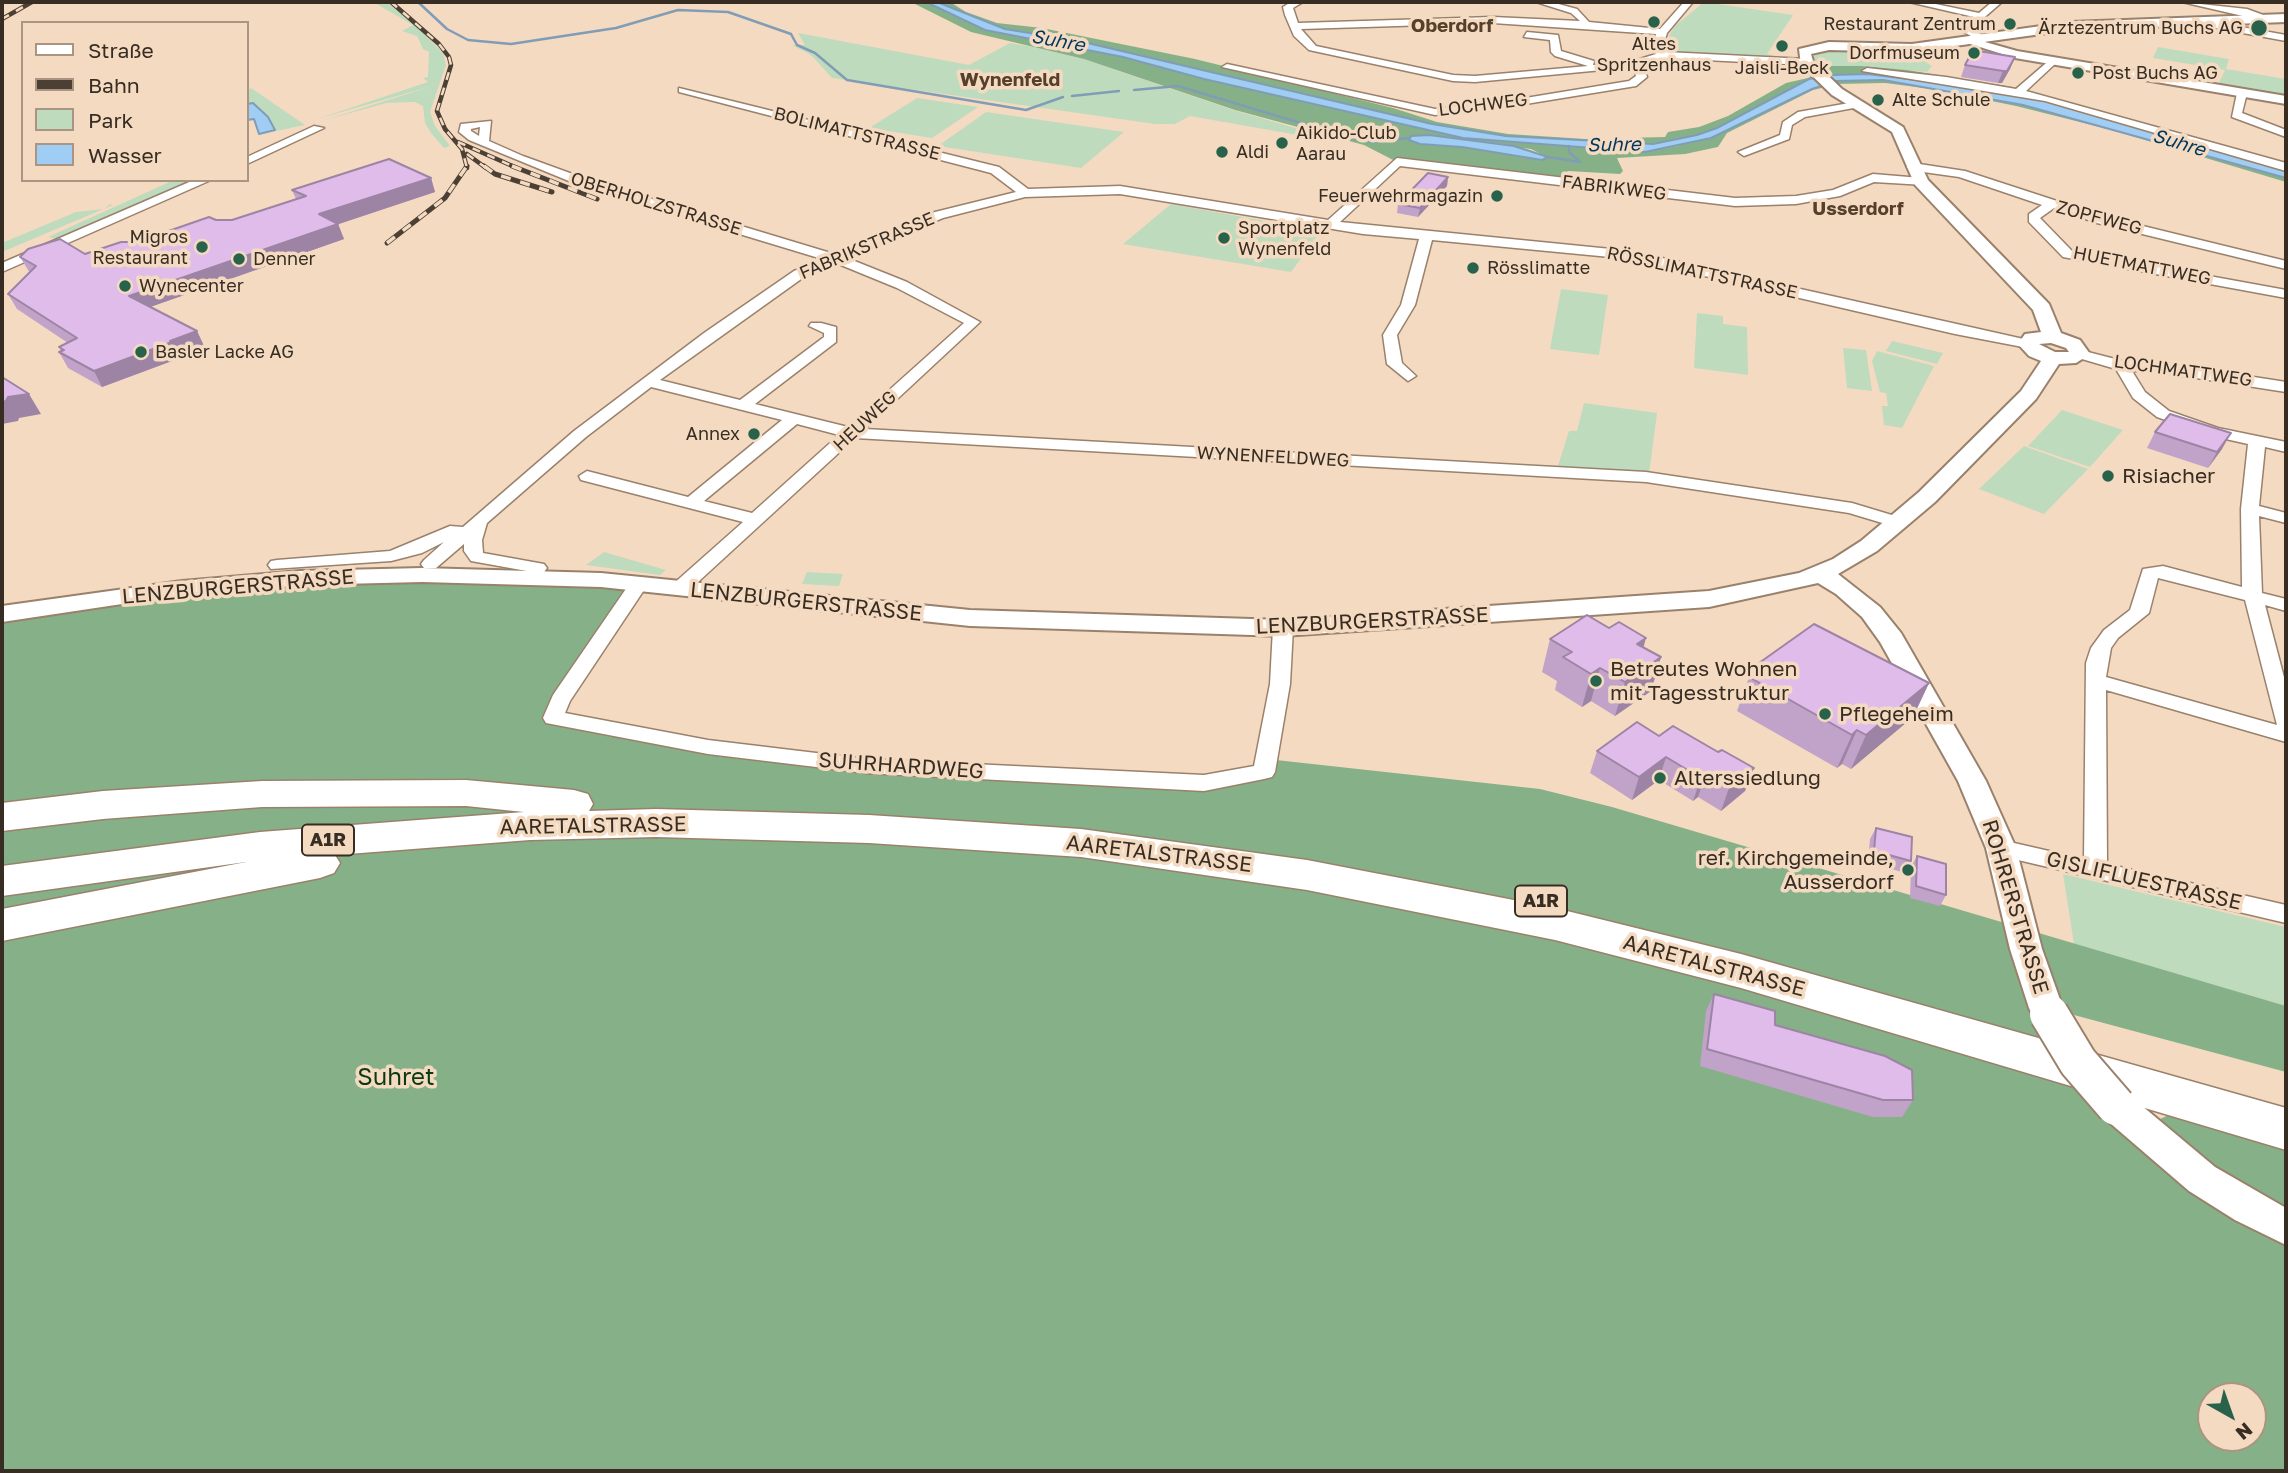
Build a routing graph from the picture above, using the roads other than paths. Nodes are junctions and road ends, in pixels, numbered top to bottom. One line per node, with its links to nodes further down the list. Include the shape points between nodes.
1 (1273, 2): 7 (street)
2 (1541, 2): 13 (street, via 1574,11)
3 (1689, 2): 16 (street)
4 (1914, 2): 8 (street)
5 (1997, 2): 8 (street)
6 (2187, 2): 10 (street)
7 (1294, 3): 14 (street, via 1288,7)
8 (1980, 16): 19 (street, via 1965,30)
9 (2286, 18): 10 (main road)
10 (2269, 19): 12 (main road)
11 (1446, 20): 13 (street); 14 (street); 15 (street)
12 (2197, 22): 18 (street); 19 (main road, via 2070,26)
13 (1585, 24): 16 (street)
14 (1296, 26): 24 (street, via 1306,44 1334,55 1453,78)
15 (1486, 32)
16 (1662, 32): 20 (street, via 1657,50)
17 (1514, 35): 24 (street, via 1555,37 1559,54)
18 (2286, 38)
19 (1978, 40): 21 (street, via 2000,51); 25 (main road, via 1904,48 1814,47 1804,52)
20 (1663, 55): 22 (street); 25 (street)
21 (2052, 61): 28 (street); 29 (street)
22 (1639, 64): 23 (street, LOCHWEG, via 1642,77 1632,84 1435,112); 24 (street)
23 (1227, 66)
24 (1602, 67)
25 (1811, 67): 31 (main road)
26 (1867, 71): 28 (street)
27 (683, 90): 40 (street, BOLIMATTSTRASSE, via 995,170)
28 (2019, 92): 37 (street)
29 (2242, 93): 30 (street); 33 (street, via 2236,115)
30 (2286, 100)
31 (1855, 105): 35 (street, via 1805,113 1787,124 1785,137); 38 (main road, via 1898,130)
32 (318, 128): 36 (street)
33 (2286, 134)
34 (484, 142): 44 (street, OBERHOLZSTRASSE, via 585,183)
35 (1744, 152)
36 (248, 161)
37 (2286, 167)
38 (1917, 174): 41 (street, ZOPFWEG, via 1961,174); 42 (street, FABRIKWEG, via 1873,178 1836,193 1785,202 1748,202 1397,162); 51 (main road, via 2042,308)
39 (200, 182): 46 (street)
40 (1025, 193): 42 (street, FABRIKSTRASSE, via 1120,190); 44 (street, FABRIKSTRASSE, via 939,215)
41 (2050, 205): 45 (street, ZOPFWEG); 47 (street, HUETMATTWEG, via 2033,217 2068,254)
42 (1330, 225): 43 (street, RÖSSLIMATTSTRASSE)
43 (1426, 237): 50 (street, RÖSSLIMATTSTRASSE, via 1631,255); 54 (street, via 1408,305 1391,335 1395,364)
44 (831, 258): 48 (street, OBERHOLZSTRASSE, via 902,285); 55 (street, FABRIKSTRASSE, via 750,306)
45 (2286, 265)
46 (3, 267)
47 (2286, 294)
48 (973, 322): 59 (street, HEUWEG)
49 (816, 326): 57 (street, via 831,330 831,339)
50 (2028, 344): 51 (main road, via 2032,338)
51 (2053, 348): 52 (main road, via 2073,344); 68 (main road, LENZBURGERSTRASSE, via 2038,386)
52 (2080, 354): 53 (street, LOCHMATTWEG)
53 (2122, 366): 56 (street, LOCHMATTWEG, via 2151,366); 60 (street, via 2139,395 2163,414)
54 (1408, 376)
55 (649, 382): 57 (street, WYNENFELDWEG); 66 (street, FABRIKSTRASSE)
56 (2286, 387)
57 (744, 405): 58 (street, WYNENFELDWEG)
58 (795, 418): 59 (street, WYNENFELDWEG); 63 (street)
59 (852, 433): 67 (street, HEUWEG); 68 (street, WYNENFELDWEG, via 1646,477 1852,508)
60 (2256, 442): 61 (street); 64 (street)
61 (2286, 447)
62 (587, 476): 63 (street)
63 (691, 503): 67 (street)
64 (2250, 509): 65 (street); 76 (street)
65 (2286, 518)
66 (480, 519): 69 (street, FABRIKSTRASSE, via 416,549 391,555); 70 (street, via 473,540 477,557); 71 (street, FABRIKSTRASSE)
67 (757, 520): 75 (street, HEUWEG)
68 (1899, 523): 72 (main road, LENZBURGERSTRASSE, via 1858,554)
69 (277, 565): 71 (main road, LENZBURGERSTRASSE); 78 (main road, LENZBURGERSTRASSE, via 57,592)
70 (538, 568): 71 (main road, LENZBURGERSTRASSE); 73 (main road, LENZBURGERSTRASSE, via 594,575)
71 (426, 569): 73 (main road, LENZBURGERSTRASSE); 78 (main road, LENZBURGERSTRASSE, via 194,587)
72 (1820, 574): 79 (main road, LENZBURGERSTRASSE, via 1709,599); 86 (main road, ROHRERSTRASSE, via 1871,612 1892,639 1972,781)
73 (601, 580): 74 (main road, LENZBURGERSTRASSE)
74 (639, 584): 75 (main road, LENZBURGERSTRASSE); 79 (street, SUHRHARDWEG, via 560,700 553,718 708,747 866,766 1204,783 1264,772 1280,684)
75 (679, 589): 79 (main road, LENZBURGERSTRASSE, via 970,618)
76 (2254, 597): 77 (street); 80 (street, via 2163,572 2150,573 2139,613 2111,634 2101,648); 81 (street)
77 (2286, 605)
78 (3, 610)
79 (1283, 628)
80 (2096, 681): 82 (street); 88 (street)
81 (2286, 723)
82 (2286, 734)
83 (573, 804): 84 (highway, via 466,793 262,794); 87 (highway, AARETALSTRASSE / A1R, via 264,826 121,842); 92 (highway, AARETALSTRASSE / A1R, via 777,803 1030,818 1212,838 1363,863 1724,945)
84 (2, 817)
85 (656, 823): 89 (highway, AARETALSTRASSE / A1R, via 530,825 354,837); 91 (highway, via 338,860); 93 (highway, AARETALSTRASSE / A1R, via 1024,838 1185,856 1369,886 1555,924 1741,971)
86 (2001, 848): 88 (street, GISLIFLUESTRASSE); 94 (main road, ROHRERSTRASSE, bridge, via 2046,1007 2078,1062 2139,1129 2202,1179)
87 (2, 862)
88 (2095, 869): 90 (street, GISLIFLUESTRASSE)
89 (2, 881)
90 (2286, 914)
91 (2, 925)
92 (2286, 1102)
93 (2286, 1129)
94 (2286, 1227)

